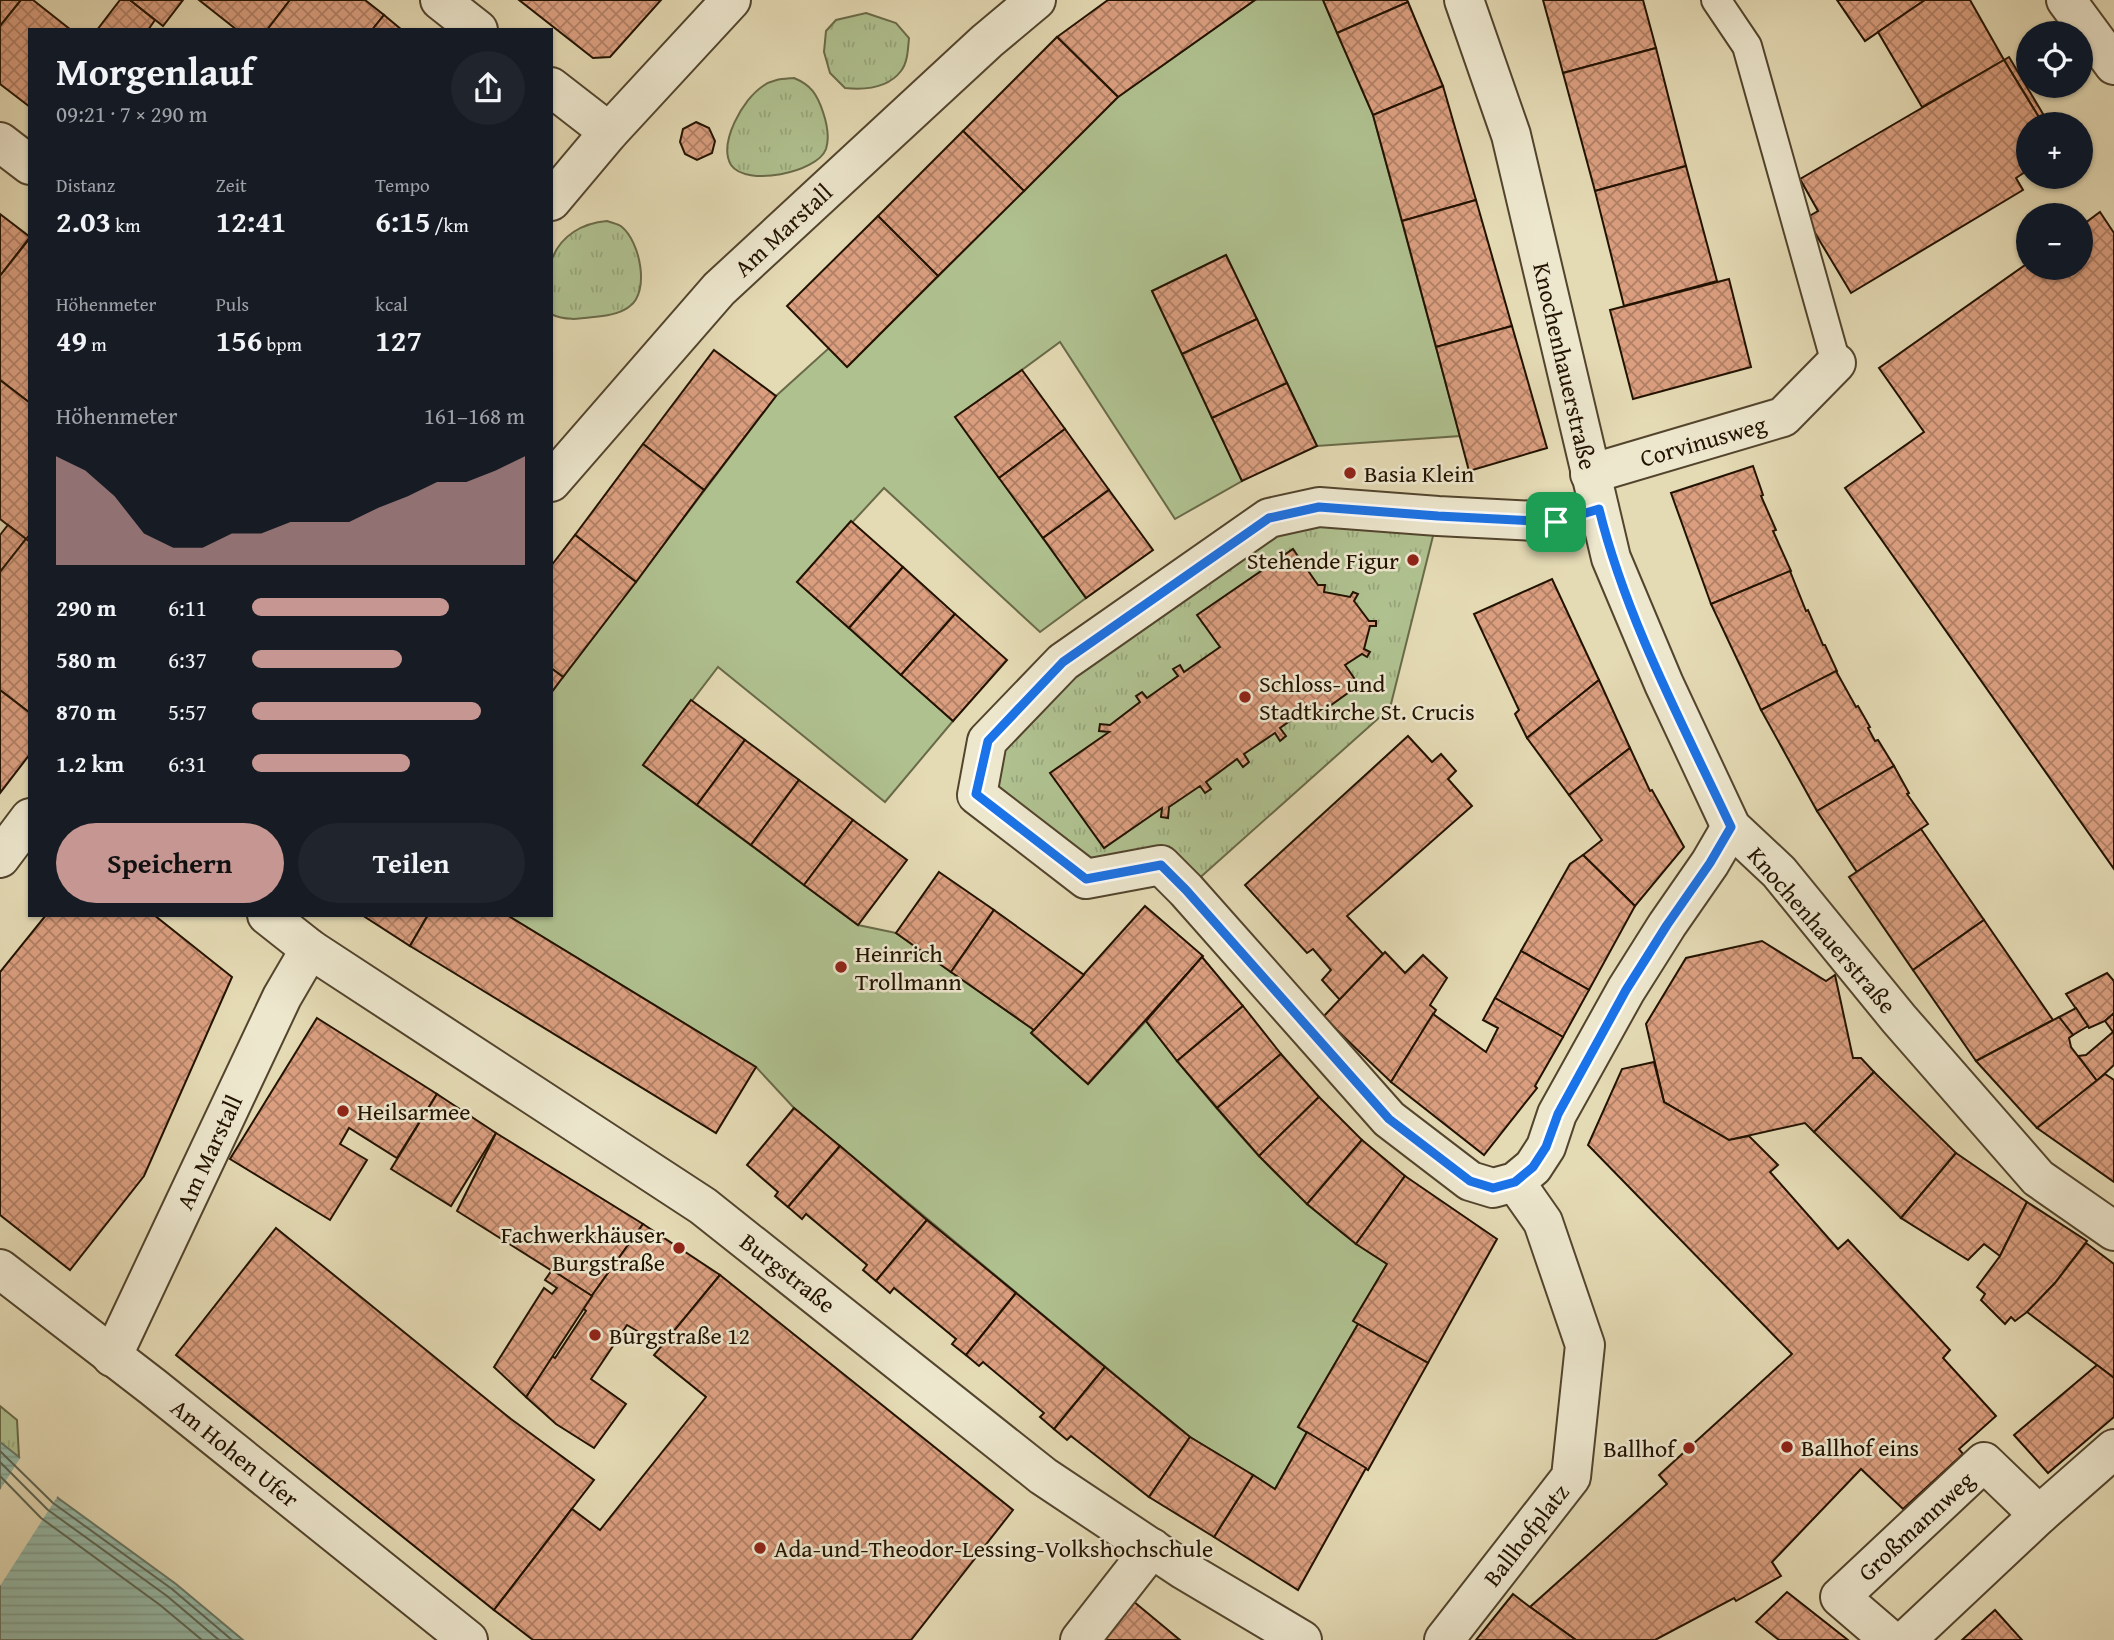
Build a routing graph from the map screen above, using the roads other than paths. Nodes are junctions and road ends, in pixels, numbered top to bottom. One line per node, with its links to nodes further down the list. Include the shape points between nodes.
1 (440, 0): 7 (street)
2 (731, 0): 10 (street)
3 (1036, 0): 15 (street, Am Marstall, via 719,289)
4 (1464, 0): 16 (street, Knochenhauerstraße, via 1511,135)
5 (1716, 0): 14 (lane, via 1747,46)
6 (2066, 0): 8 (street)
7 (475, 28)
8 (2114, 65)
9 (553, 89): 10 (street)
10 (609, 132): 13 (street)
11 (0, 142): 12 (street)
12 (28, 163)
13 (553, 199)
14 (1836, 363): 16 (street, Corvinusweg, via 1783,417)
15 (553, 480)
16 (1595, 491): 18 (street, Knochenhauerstraße, via 1611,558); 22 (street, Corvinusweg, via 1556,522 1319,507 1269,518 1063,662 988,741 978,796 1086,879 1161,865 1389,1119 1470,1181 1493,1188)
17 (28, 821): 19 (street)
18 (1731, 827): 22 (street, via 1626,990 1558,1114 1546,1147 1533,1167); 23 (street, Knochenhauerstraße, via 1779,872 2038,1178)
19 (0, 858)
20 (270, 917): 21 (street, Burgstraße)
21 (310, 949): 25 (street, Am Marstall, via 282,997); 28 (street, Burgstraße, via 703,1206 1043,1476)
22 (1515, 1182): 32 (street, Ballhofplatz, via 1542,1222 1585,1345 1571,1477)
23 (2114, 1231)
24 (0, 1269): 25 (street, Am Hohen Ufer)
25 (112, 1357): 30 (street, Am Hohen Ufer)
26 (2114, 1448): 27 (street)
27 (2039, 1515): 33 (street, Großmannweg, via 1984,1462 1840,1597); 34 (street)
28 (1152, 1548): 29 (street, Burgstraße); 31 (street)
29 (1297, 1639)
30 (468, 1640)
31 (1080, 1640)
32 (1444, 1640)
33 (1890, 1640)
34 (1906, 1640)

